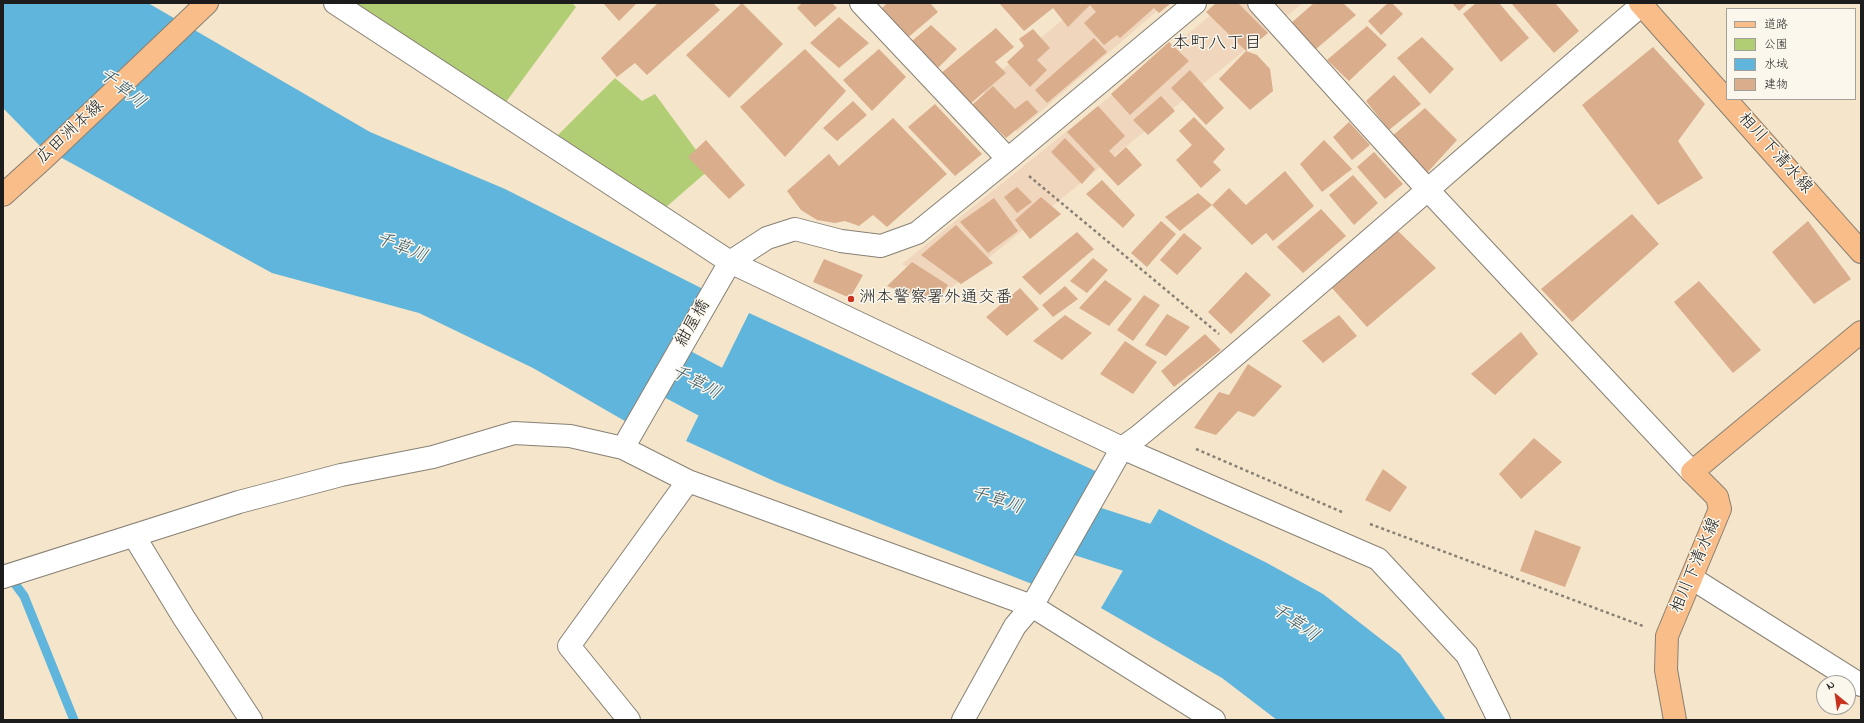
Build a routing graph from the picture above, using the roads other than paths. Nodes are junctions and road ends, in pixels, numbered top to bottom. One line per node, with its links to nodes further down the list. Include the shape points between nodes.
1 (335, 3): 13 (street)
2 (861, 3): 9 (street)
3 (1195, 3): 9 (street)
4 (1259, 3): 10 (street)
5 (1642, 4): 7 (main road, 相川下清水線); 10 (street)
6 (204, 5): 11 (main road, 広田洲本線)
7 (1726, 99)
8 (1727, 100): 12 (main road, 相川下清水線)
9 (1008, 159): 13 (street, via 917,233 882,246 841,241 795,229 767,238)
10 (1427, 189): 16 (street, via 1240,352); 17 (street)
11 (3, 195)
12 (1861, 252)
13 (730, 262): 15 (street, 紺屋橋); 16 (street)
14 (1861, 332): 17 (main road)
15 (623, 448): 18 (street); 19 (street, via 570,436 514,433 434,457 341,475 239,502)
16 (1122, 448): 22 (street); 28 (street, via 1378,559 1467,655)
17 (1692, 472): 21 (main road, 相川下清水線, via 1717,497 1720,509)
18 (688, 481): 22 (street); 26 (street, via 569,646)
19 (134, 536): 20 (street); 25 (street)
20 (3, 577)
21 (1693, 579): 23 (street); 29 (main road, 相川下清水線, via 1667,636 1666,670)
22 (1032, 606): 24 (street); 27 (street, via 1015,626)
23 (1861, 685)
24 (1207, 718)
25 (251, 720)
26 (629, 720)
27 (963, 720)
28 (1499, 720)
29 (1675, 720)

